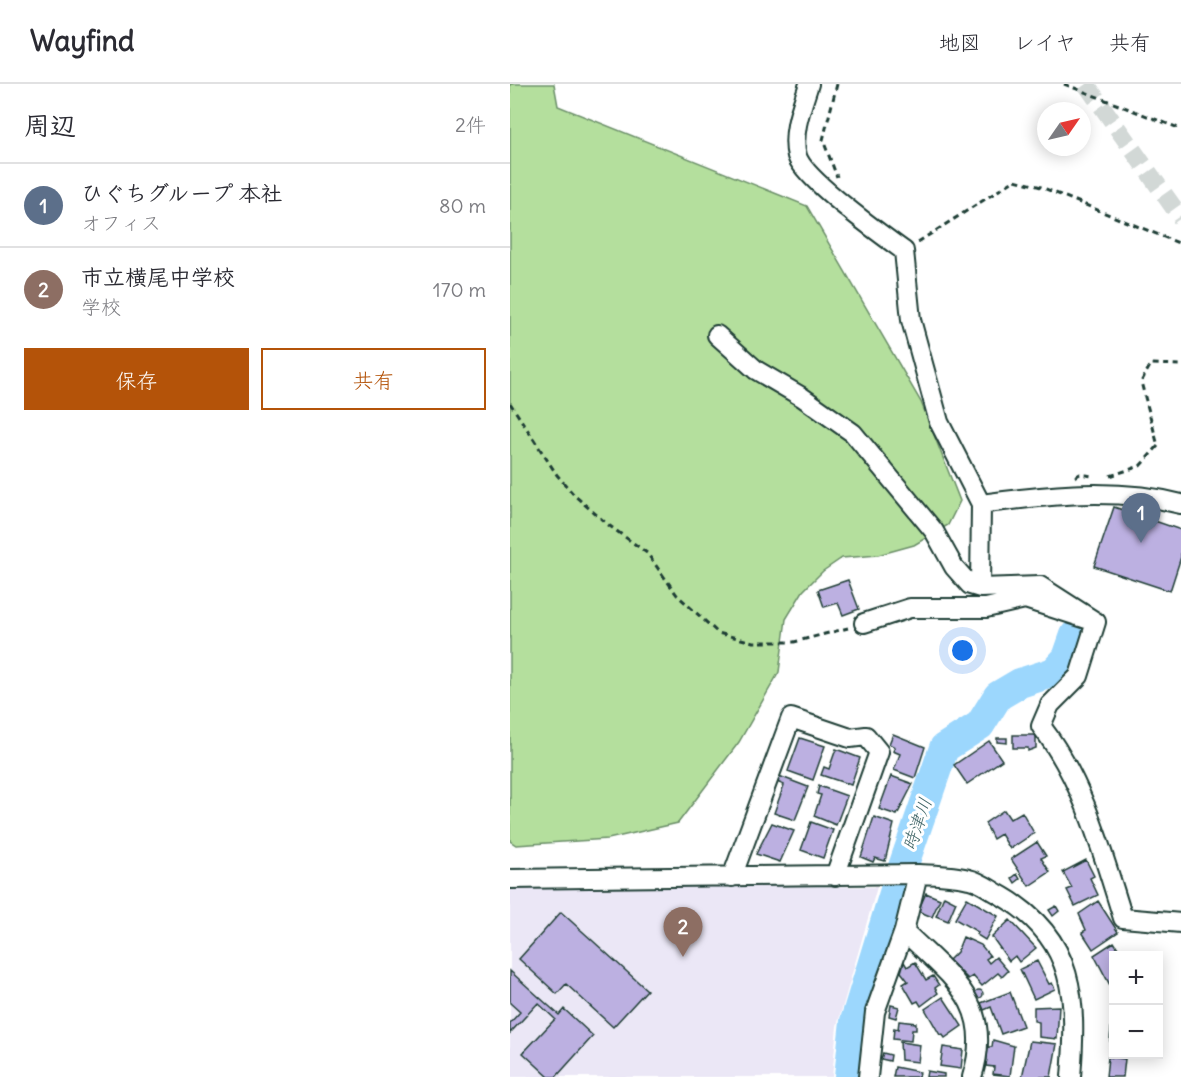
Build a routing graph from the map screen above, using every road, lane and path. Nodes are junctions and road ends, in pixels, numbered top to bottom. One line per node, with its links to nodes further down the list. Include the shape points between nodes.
1 (809, 84): 7 (street, via 796,126 798,158 826,191)
2 (837, 84): 5 (path, via 823,140)
3 (1064, 84): 4 (path)
4 (1181, 129)
5 (839, 182)
6 (1181, 244): 7 (path, via 1016,180)
7 (903, 251): 12 (street, via 911,320 939,422)
8 (717, 335): 14 (street, via 756,370 853,433 934,531 954,567 970,585)
9 (1181, 365): 11 (path, via 1151,364 1141,382 1158,446 1140,466 1103,478 1080,474)
10 (510, 403): 16 (path, via 575,496 647,553 677,595 718,633 753,642 794,642)
11 (1073, 479)
12 (981, 504): 13 (street, via 1050,494 1155,498); 14 (street)
13 (1181, 504)
14 (980, 588): 15 (street, via 1040,586)
15 (1096, 622): 16 (street, via 1025,599 986,608 910,608); 21 (street, via 1079,676 1050,705 1041,726 1057,747 1091,817 1123,918)
16 (864, 623)
17 (918, 874): 18 (street); 22 (street); 25 (street, via 971,879 1020,907 1051,940 1064,963 1073,995)
18 (835, 876): 19 (street); 19 (street, via 879,752 866,736 850,738 791,718)
19 (732, 877): 20 (street)
20 (510, 879)
21 (1181, 923)
22 (904, 931): 23 (street, via 875,1011); 24 (street, via 957,983 972,1005 980,1032 979,1055)
23 (868, 1077)
24 (972, 1077)
25 (1071, 1077)

